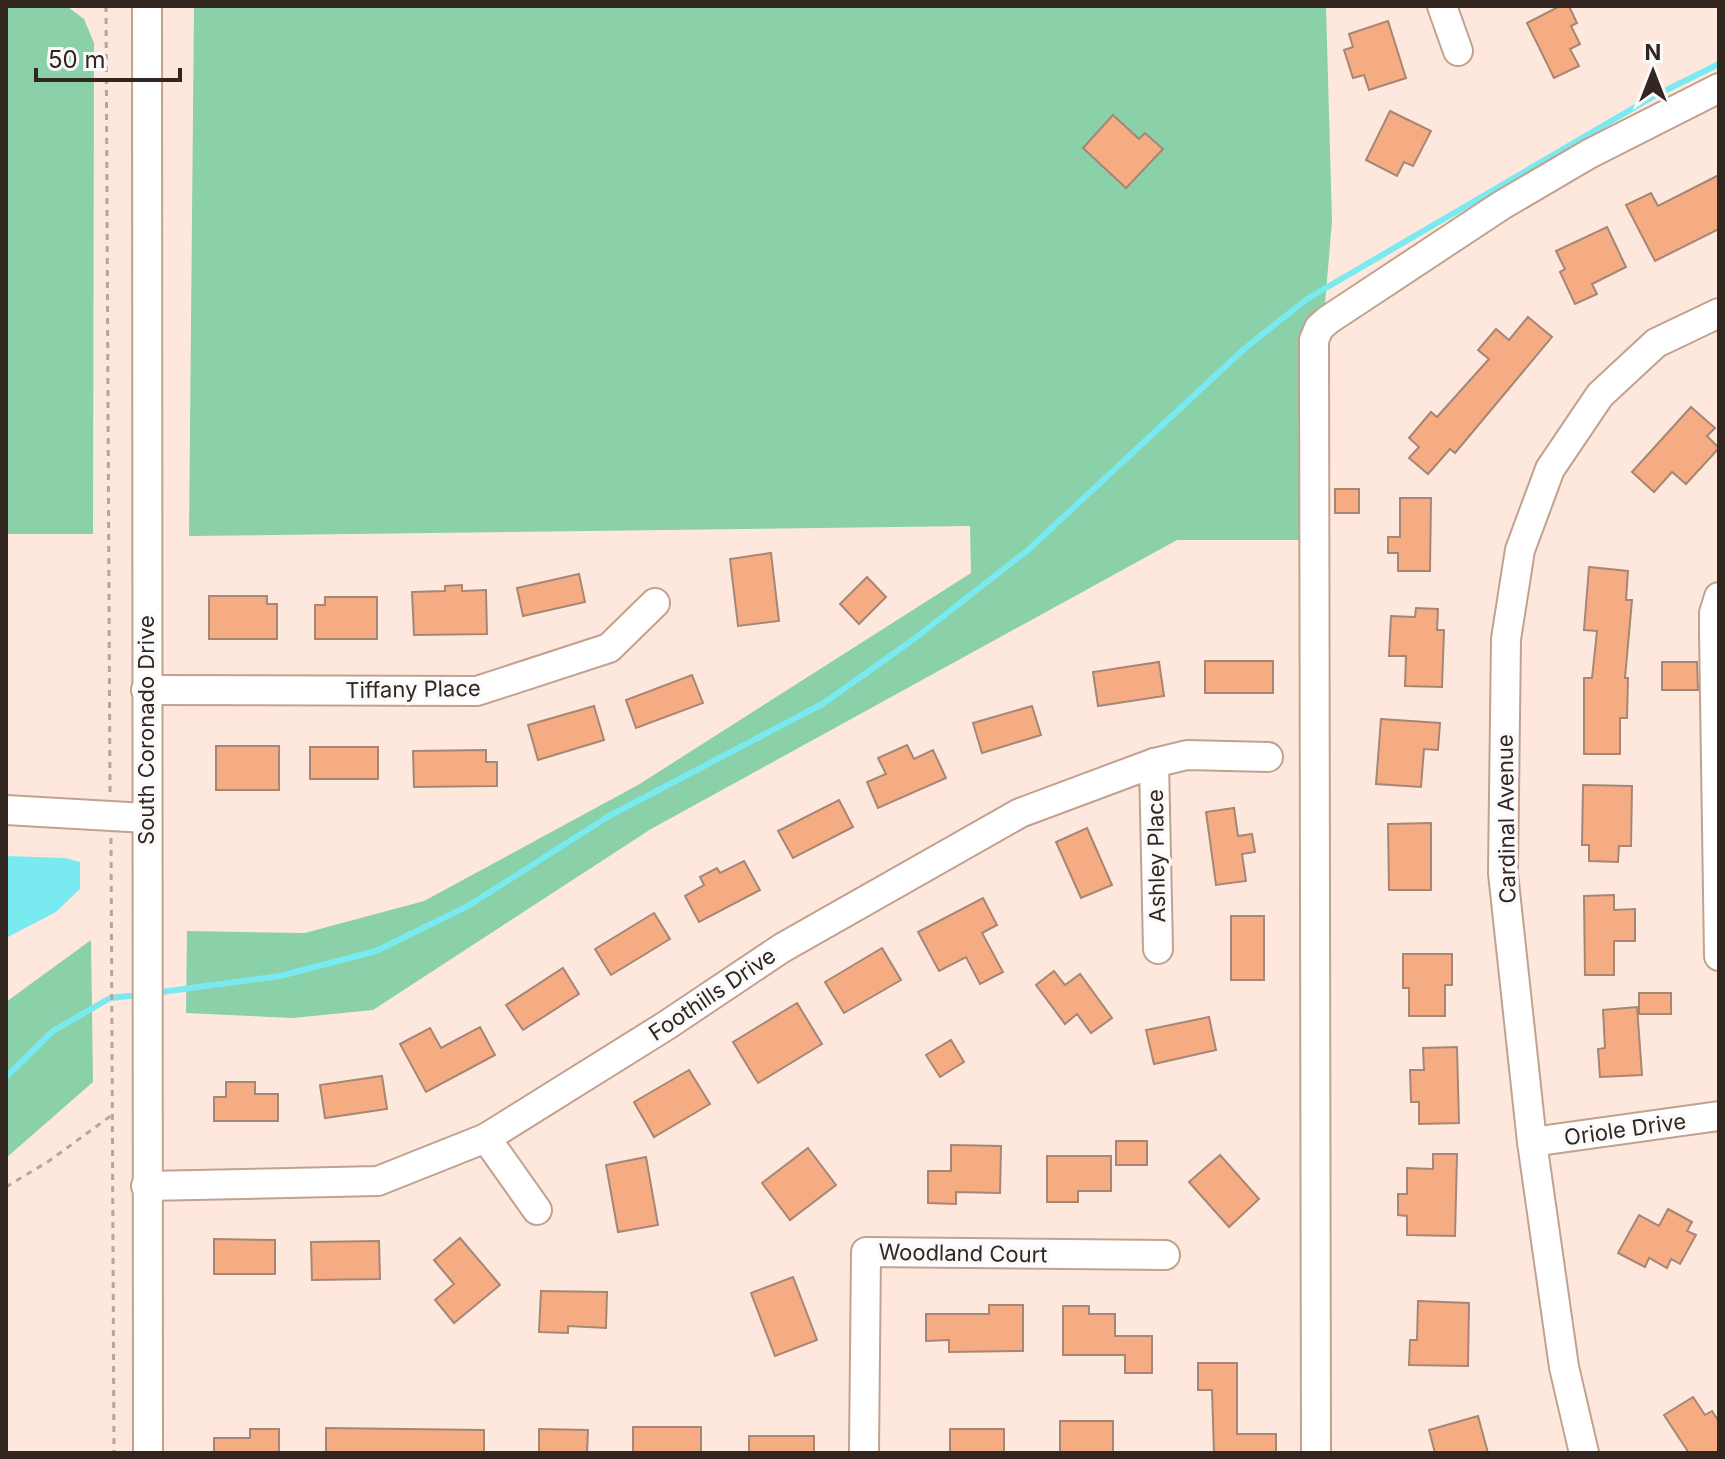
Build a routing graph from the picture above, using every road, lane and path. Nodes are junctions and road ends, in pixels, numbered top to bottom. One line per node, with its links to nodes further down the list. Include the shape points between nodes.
1 (106, 6): 13 (path)
2 (147, 6): 9 (street, South Coronado Drive)
3 (1442, 6): 4 (street)
4 (1458, 51)
5 (1719, 88): 28 (street, via 1502,205 1328,320 1314,340)
6 (1719, 313): 20 (street, Cardinal Avenue, via 1656,343 1600,395 1550,469 1520,550 1506,639 1503,873)
7 (1719, 597): 16 (street, via 1714,613)
8 (655, 603): 9 (street, Tiffany Place, via 609,648 477,691)
9 (146, 690): 14 (street, South Coronado Drive)
10 (1268, 757): 11 (street, Foothills Drive, via 1187,755)
11 (1154, 763): 15 (street, Ashley Place); 19 (street, Foothills Drive, via 1007,820 782,948)
12 (6, 810): 13 (street)
13 (110, 816): 14 (street); 17 (path)
14 (146, 818): 21 (street, South Coronado Drive)
15 (1158, 949)
16 (1719, 956)
17 (112, 1115): 22 (path); 25 (path)
18 (1719, 1116): 20 (street, Oriole Drive)
19 (486, 1138): 21 (street, Foothills Drive, via 378,1181); 23 (street)
20 (1532, 1142): 29 (street, Cardinal Avenue, via 1564,1367)
21 (146, 1186): 26 (street, South Coronado Drive)
22 (6, 1187)
23 (537, 1210)
24 (1165, 1255): 27 (street, Woodland Court, via 866,1252)
25 (114, 1453)
26 (148, 1453)
27 (864, 1453)
28 (1316, 1453)
29 (1584, 1453)

